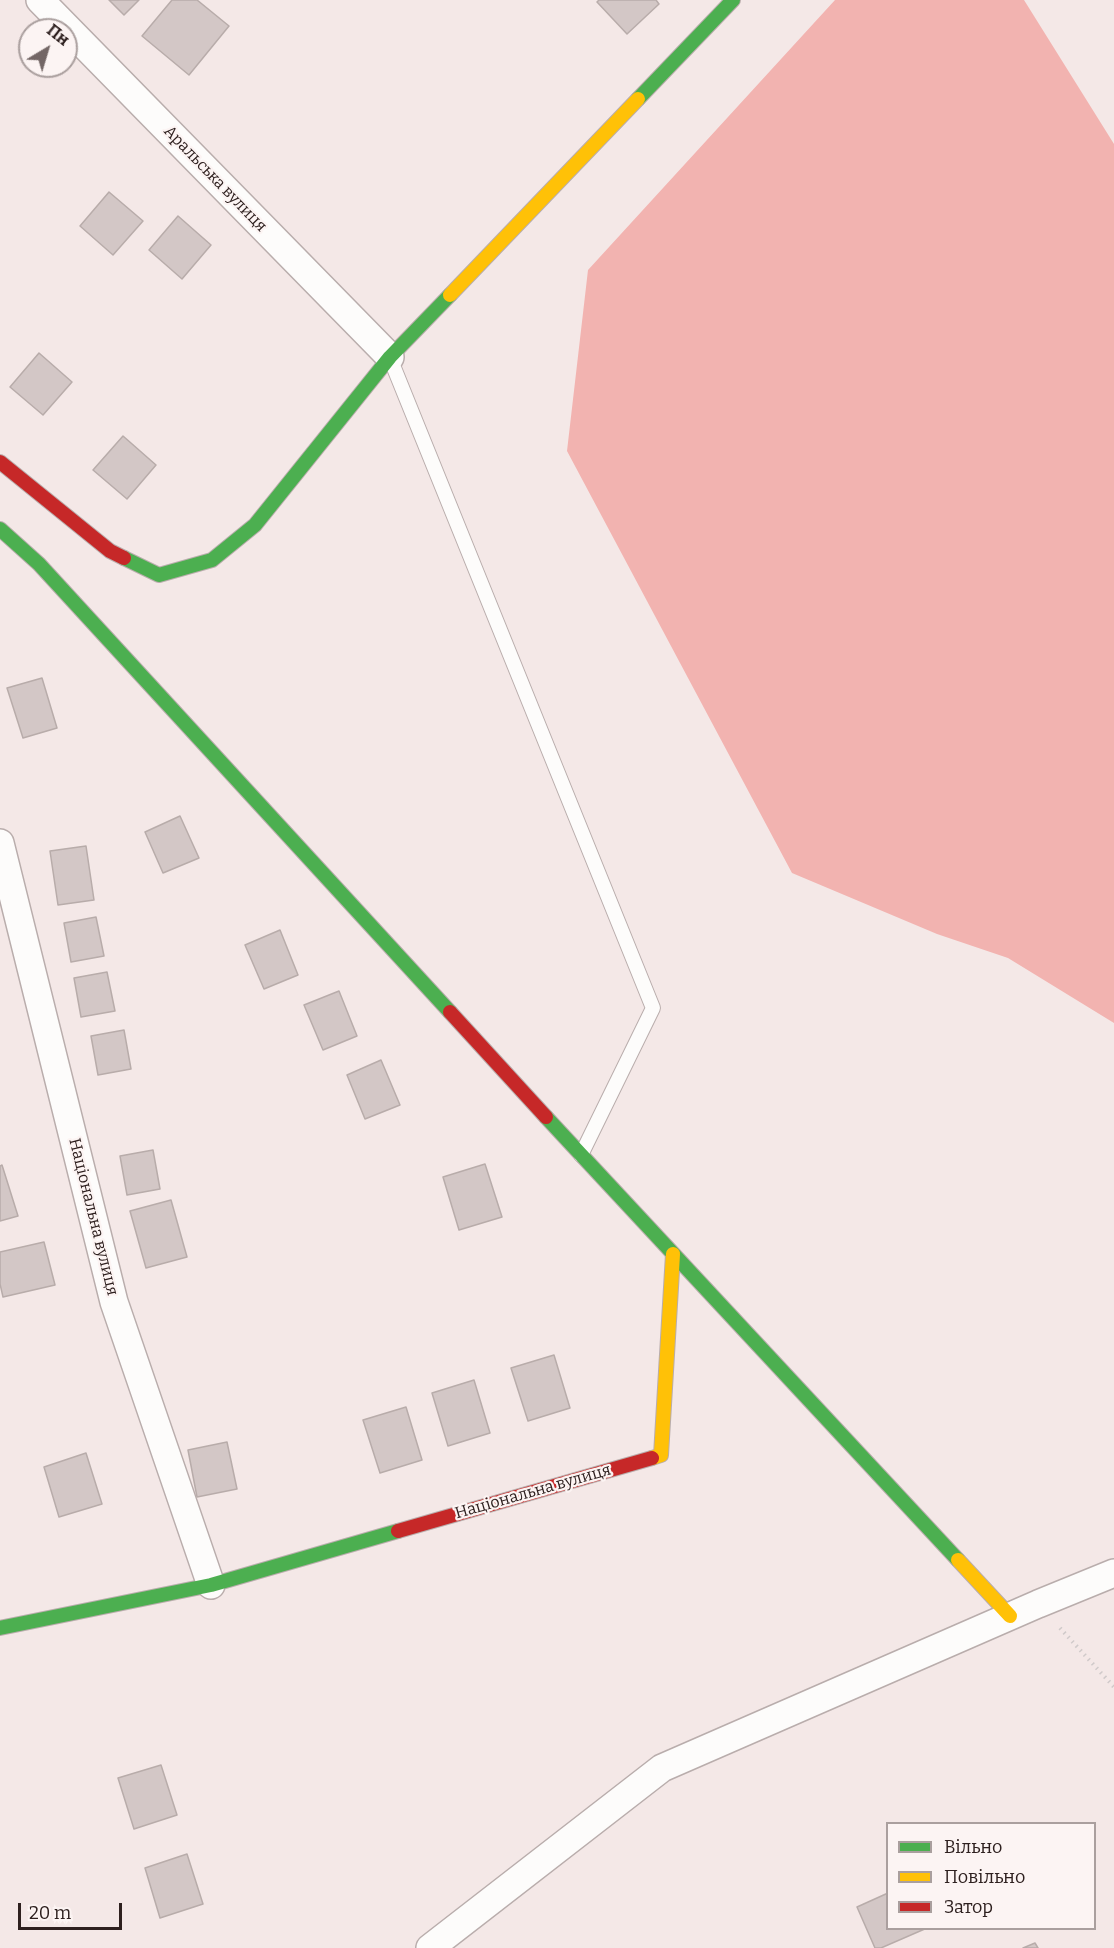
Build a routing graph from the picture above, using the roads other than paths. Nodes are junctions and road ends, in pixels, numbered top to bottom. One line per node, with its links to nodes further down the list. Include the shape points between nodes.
1 (40, 0): 3 (street, Аральська вулиця)
2 (733, 0): 3 (street)
3 (390, 357): 4 (street, via 255,525 212,560 159,575 110,551); 7 (lane, via 653,1008)
4 (0, 462)
5 (0, 529): 7 (street, via 39,564)
6 (0, 843): 10 (street, Національна вулиця, via 114,1302)
7 (581, 1155): 8 (street)
8 (673, 1254): 10 (street, Національна вулиця, via 661,1455); 11 (street)
9 (1114, 1573): 11 (street)
10 (211, 1585): 12 (street, Національна вулиця)
11 (1010, 1616): 13 (street, via 662,1768)
12 (0, 1628)
13 (430, 1948)

